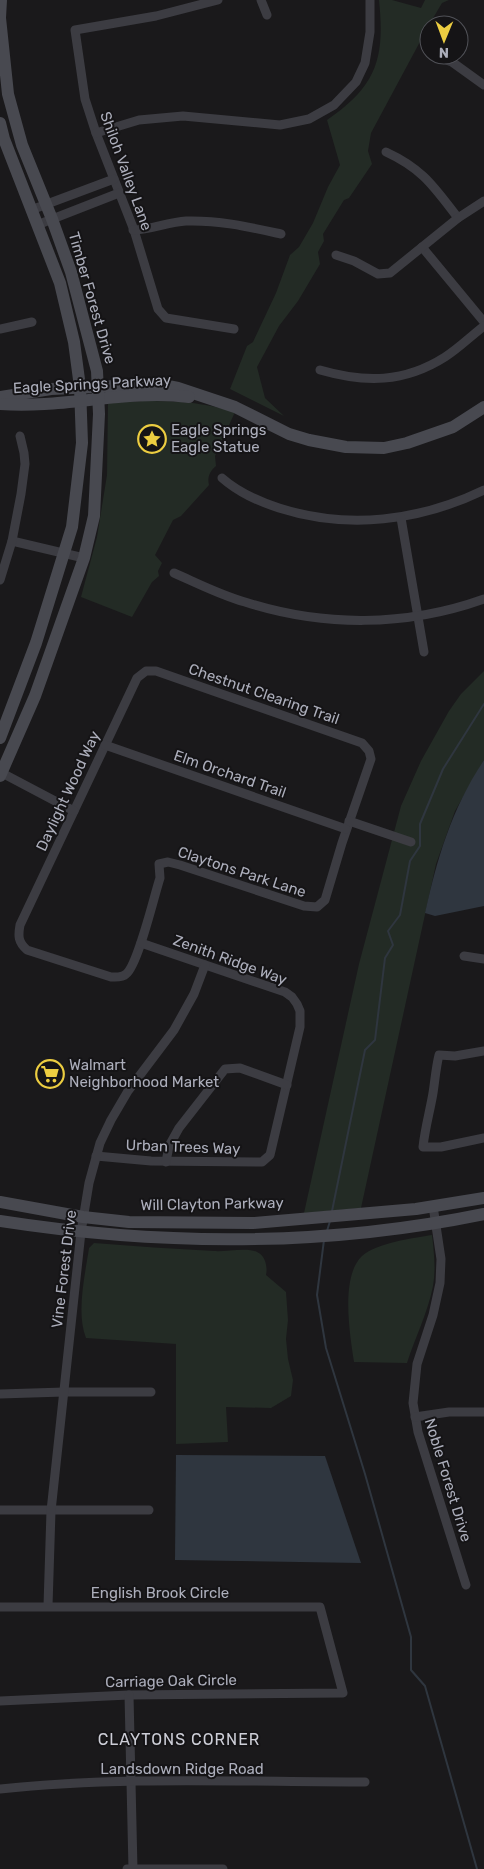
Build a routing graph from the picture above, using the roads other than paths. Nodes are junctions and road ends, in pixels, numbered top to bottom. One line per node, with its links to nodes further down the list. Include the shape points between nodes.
1 (1, 0): 14 (main road, Timber Forest Drive, via 8,94 22,145)
2 (218, 0): 9 (street, Shiloh Valley Lane, via 156,16 75,30 86,99)
3 (261, 0): 5 (street)
4 (370, 0): 9 (street, via 370,32 365,63 356,82 334,105 309,119 280,125 182,116 139,120)
5 (267, 15)
6 (456, 65): 7 (street)
7 (484, 85)
8 (0, 123): 15 (main road, Timber Forest Drive)
9 (96, 134): 11 (street, Shiloh Valley Lane)
10 (386, 152): 16 (street, via 422,173)
11 (114, 180): 12 (street, Shiloh Valley Lane); 14 (street)
12 (119, 192): 17 (street); 19 (street, Shiloh Valley Lane)
13 (484, 201): 16 (street)
14 (46, 205): 15 (street); 17 (main road, Timber Forest Drive)
15 (31, 210): 18 (main road, Timber Forest Drive)
16 (458, 218): 21 (street)
17 (52, 219): 18 (street); 28 (main road, Timber Forest Drive, via 71,272)
18 (37, 225): 29 (main road, Timber Forest Drive, via 60,283 74,342)
19 (133, 230): 20 (street, via 186,221 220,222); 26 (street, Shiloh Valley Lane, via 158,309 166,318)
20 (281, 234)
21 (422, 247): 22 (street, via 385,274 378,274); 24 (street)
22 (336, 255)
23 (32, 322): 25 (street)
24 (484, 324): 27 (street, via 446,356 410,373 368,379)
25 (0, 329)
26 (234, 329)
27 (320, 370)
28 (98, 386): 29 (main road, Eagle Springs Parkway); 31 (main road, Timber Forest Drive); 33 (main road, Eagle Springs Parkway, via 158,384)
29 (80, 387): 30 (main road, Eagle Springs Parkway); 32 (main road, Timber Forest Drive)
30 (0, 397)
31 (98, 399): 32 (main road, Eagle Springs Parkway); 33 (main road, Eagle Springs Parkway, via 178,396); 42 (main road, Timber Forest Drive, via 99,454 94,516)
32 (82, 400): 34 (main road, Eagle Springs Parkway); 41 (main road, Timber Forest Drive, via 78,488 72,528)
33 (216, 400): 35 (main road, Eagle Springs Parkway, via 309,440 346,447 384,448 453,427)
34 (0, 404)
35 (484, 407)
36 (20, 436): 40 (street, via 25,464)
37 (222, 478): 39 (street, via 250,497 310,517 358,521)
38 (484, 490): 39 (street, via 459,502)
39 (401, 518): 46 (street)
40 (12, 540): 41 (street); 44 (street)
41 (64, 553): 42 (street); 49 (main road, Timber Forest Drive, via 36,643)
42 (84, 558): 51 (main road, Timber Forest Drive, via 35,696)
43 (174, 573): 46 (street, via 243,602 278,612 340,620)
44 (0, 580)
45 (484, 599): 46 (street)
46 (418, 616): 47 (street)
47 (424, 652)
48 (156, 671): 50 (street, Daylight Wood Way, via 146,671 137,678); 53 (street, Chestnut Clearing Trail, via 362,743 371,759)
49 (0, 738)
50 (105, 745): 52 (street, Daylight Wood Way); 53 (street, Elm Orchard Trail)
51 (0, 773): 52 (street)
52 (74, 811): 55 (street, Daylight Wood Way, via 20,925 18,936 21,944 27,950 111,977 121,977 130,970)
53 (348, 825): 54 (street, Elm Orchard Trail); 55 (street, Claytons Park Lane, via 325,900 317,907 304,906 172,863 159,864 160,878)
54 (411, 842)
55 (140, 942): 58 (street, Zenith Ridge Way)
56 (464, 956): 57 (street)
57 (484, 959)
58 (205, 965): 60 (street, Zenith Ridge Way, via 276,988 292,997 297,1004 300,1027); 62 (street, Vine Forest Drive, via 186,1010 128,1091)
59 (484, 1050): 61 (street, via 454,1056 439,1054 423,1147 442,1147)
60 (287, 1084): 63 (street, Zenith Ridge Way, via 272,1150); 64 (street, via 240,1068 221,1072 171,1140)
61 (484, 1138)
62 (96, 1156): 64 (street, Urban Trees Way); 69 (street, Vine Forest Drive)
63 (267, 1159): 64 (street, Urban Trees Way, via 256,1163)
64 (166, 1162)
65 (484, 1198): 67 (main road, Will Clayton Parkway)
66 (0, 1202): 69 (main road, Will Clayton Parkway)
67 (432, 1206): 71 (main road, Will Clayton Parkway); 72 (street, Noble Forest Drive)
68 (484, 1214): 72 (main road)
69 (83, 1217): 71 (main road, Will Clayton Parkway, via 129,1222); 73 (street, Vine Forest Drive)
70 (0, 1221): 73 (main road)
71 (248, 1223): 74 (main road)
72 (436, 1223): 74 (main road, via 339,1235); 79 (street, Noble Forest Drive, via 441,1259 440,1282 417,1364)
73 (81, 1232): 74 (main road, via 154,1238); 75 (street, Vine Forest Drive)
74 (248, 1240)
75 (64, 1392): 76 (street); 77 (street); 82 (street, Vine Forest Drive)
76 (151, 1392)
77 (0, 1394)
78 (484, 1412): 79 (street)
79 (414, 1417): 83 (street, Noble Forest Drive)
80 (0, 1510): 82 (street)
81 (149, 1510): 82 (street)
82 (51, 1511): 84 (street, Vine Forest Drive)
83 (466, 1585)
84 (48, 1606): 85 (street, English Brook Circle); 86 (street, English Brook Circle, via 320,1607)
85 (0, 1607)
86 (343, 1693): 87 (street, Carriage Oak Circle)
87 (129, 1695): 88 (street, Carriage Oak Circle); 89 (street)
88 (0, 1701)
89 (132, 1782): 90 (street, Landsdown Ridge Road); 91 (street, Landsdown Ridge Road); 93 (street)
90 (365, 1782)
91 (0, 1789)
92 (127, 1869): 93 (street)
93 (133, 1869): 94 (street)
94 (221, 1869)

